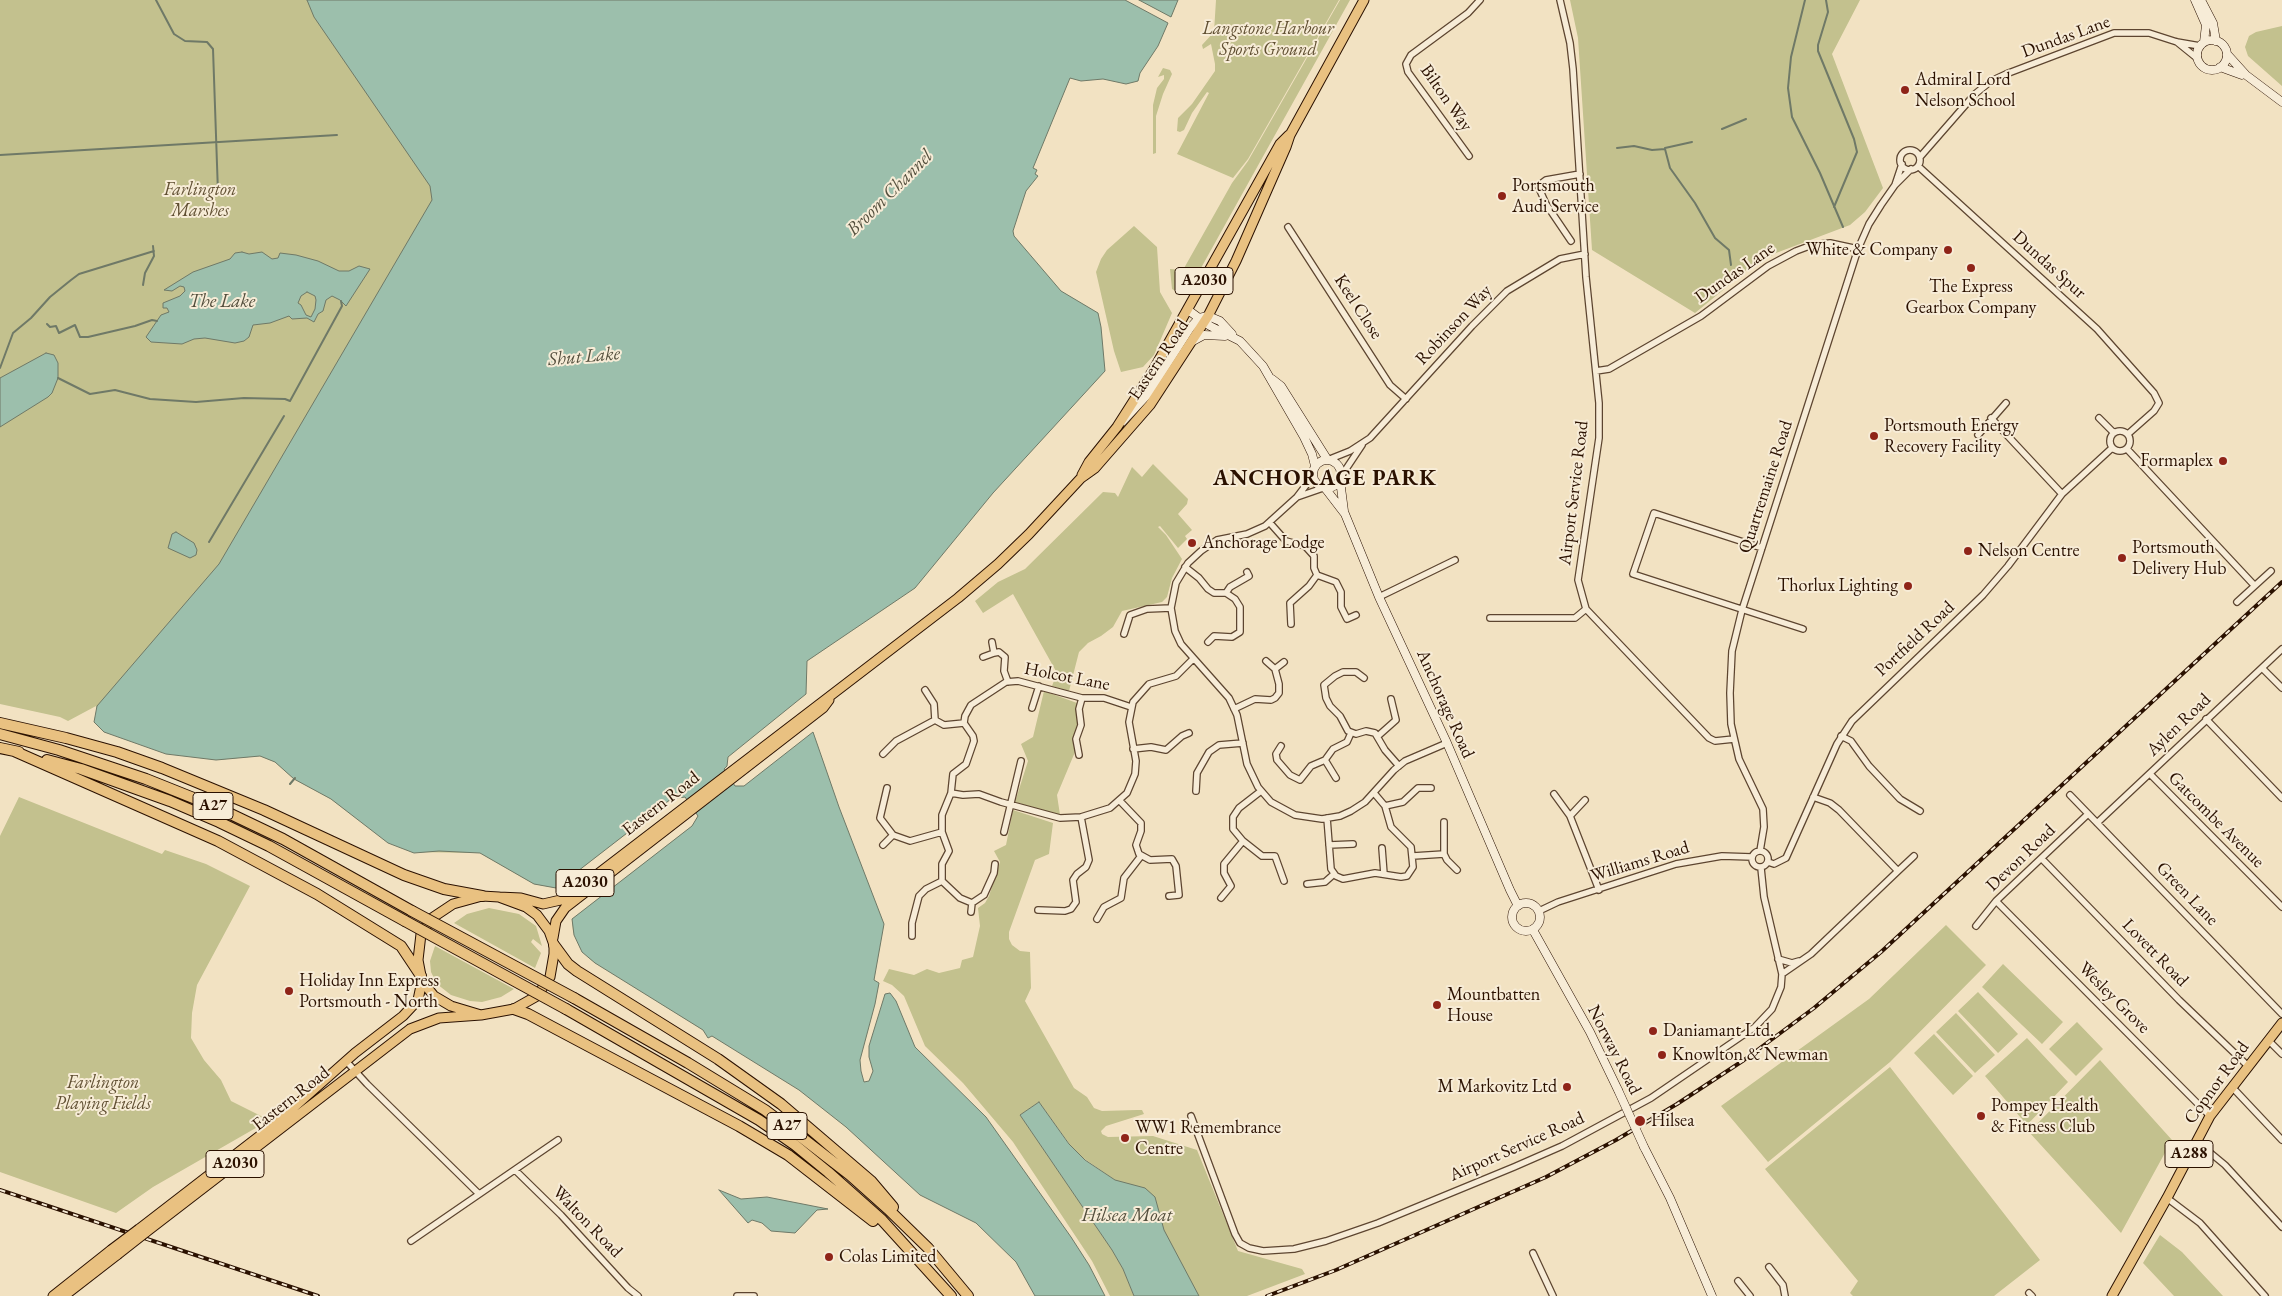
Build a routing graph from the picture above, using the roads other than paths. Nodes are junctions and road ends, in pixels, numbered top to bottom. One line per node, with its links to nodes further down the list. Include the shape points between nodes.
1 (1364, 0): 14 (main road, Eastern Road / A2030)
2 (1480, 0): 17 (street, Bilton Way, via 1468,13 1411,55 1406,64 1408,72)
3 (1560, 0): 22 (street, Airport Service Road, via 1574,69)
4 (2195, 0): 8 (street, via 2206,25)
5 (2200, 0): 6 (street, via 2213,23)
6 (2216, 40): 8 (street); 9 (street)
7 (2177, 42): 8 (street, Dundas Lane); 10 (street, Dundas Lane); 15 (street, Dundas Lane, via 2149,33 2114,33 2006,74 1975,94)
8 (2202, 44): 10 (street)
9 (2227, 54): 11 (street); 12 (street)
10 (2198, 59): 11 (street, via 2208,69)
11 (2220, 67): 12 (street)
12 (2246, 76): 13 (street)
13 (2282, 102)
14 (1290, 135): 28 (main road, Eastern Road / A2030, via 1280,144); 29 (main road, Eastern Road / A2030, via 1236,261)
15 (1932, 142): 16 (street, Dundas Lane); 18 (street, Dundas Lane)
16 (1916, 152): 18 (street); 19 (street, Dundas Lane, via 1904,152)
17 (1468, 156)
18 (1920, 158): 20 (street, Dundas Lane)
19 (1902, 164): 21 (street); 23 (street, Dundas Lane)
20 (1918, 166): 21 (street, Dundas Lane); 40 (street, Dundas Spur, via 2097,329 2154,393 2159,403 2154,411)
21 (1911, 169): 23 (street, Dundas Lane)
22 (1580, 174): 25 (street, via 1546,180 1538,186); 27 (street, Airport Service Road)
23 (1894, 185): 26 (street, Dundas Lane, via 1869,224)
24 (1288, 227): 34 (street, Keel Close, via 1390,385)
25 (1571, 241)
26 (1858, 249): 32 (street, Dundas Lane, via 1824,243 1791,253 1768,266 1701,316 1609,369); 55 (street, Quartremaine Road)
27 (1585, 254): 32 (street, Airport Service Road); 34 (street, Robinson Way, via 1560,259 1507,291)
28 (1188, 310): 29 (street); 38 (main road, Eastern Road / A2030)
29 (1204, 318): 30 (street, via 1220,321); 31 (main road, Eastern Road / A2030); 38 (street, via 1190,328 1148,394)
30 (1235, 338): 31 (street, via 1209,335); 33 (street)
31 (1193, 341): 49 (main road, Eastern Road / A2030, via 1150,405 1094,468)
32 (1596, 371): 66 (street, Airport Service Road, via 1599,438 1578,580)
33 (1271, 378): 45 (street, via 1281,386); 46 (street, via 1309,446)
34 (1406, 399): 42 (street, Robinson Way)
35 (2006, 403): 36 (street)
36 (1991, 418): 41 (street); 51 (street)
37 (2099, 418): 39 (street)
38 (1117, 427): 49 (main road, Eastern Road / A2030, via 1089,462)
39 (2114, 433): 40 (street); 43 (street, via 2110,442)
40 (2128, 434): 44 (street)
41 (1978, 435)
42 (1363, 443): 45 (street, Robinson Way, via 1350,452); 48 (street, Robinson Way)
43 (2112, 448): 44 (street, via 2120,452); 51 (street, Portfield Road)
44 (2127, 449): 61 (street)
45 (1328, 459): 46 (street); 48 (street, via 1338,466)
46 (1315, 466): 47 (street)
47 (1313, 476): 50 (street); 52 (street)
48 (1341, 477): 50 (street, via 1333,487); 53 (street, Anchorage Road)
49 (1081, 478): 139 (main road, Eastern Road / A2030, via 1035,528 958,598 832,696 822,708)
50 (1324, 488): 52 (street); 53 (street, Anchorage Road)
51 (2062, 494): 103 (street, Portfield Road, via 1983,595 1862,709)
52 (1297, 497): 54 (street)
53 (1345, 514): 63 (street, Anchorage Road)
54 (1270, 523): 57 (street, via 1247,534 1212,543); 60 (street, via 1286,541 1311,550)
55 (1762, 548): 67 (street, Quartremaine Road); 67 (street, via 1654,513 1633,574)
56 (1455, 560): 63 (street)
57 (1185, 567): 62 (street, via 1211,591); 65 (street, via 1176,583)
58 (2271, 571): 61 (street)
59 (1247, 572): 62 (street, via 1249,576)
60 (1317, 575): 69 (street, via 1338,584 1341,607); 71 (street, via 1290,603)
61 (2254, 585): 64 (street)
62 (1226, 593): 76 (street, via 1240,607 1241,630 1232,637 1214,636)
63 (1379, 597): 106 (street, Anchorage Road)
64 (2237, 602)
65 (1171, 608): 74 (street, via 1147,609 1130,615); 80 (street, via 1178,638)
66 (1586, 609): 70 (street, via 1575,618); 104 (street, Airport Service Road, via 1710,738 1715,741)
67 (1742, 610): 73 (street); 104 (street, Quartremaine Road, via 1732,652 1730,693)
68 (1356, 615): 69 (street)
69 (1347, 618): 72 (street)
70 (1490, 618)
71 (1290, 624)
72 (1350, 626)
73 (1803, 629)
74 (1124, 634)
75 (992, 642): 78 (street)
76 (1208, 642)
77 (2282, 649): 83 (street, Aylen Road)
78 (994, 652): 79 (street); 86 (street, via 1005,657 1004,670)
79 (983, 657)
80 (1193, 660): 92 (street, via 1176,676 1157,680 1145,687); 94 (street, via 1226,694)
81 (1266, 660): 84 (street)
82 (1284, 662): 84 (street)
83 (2262, 668): 88 (street); 95 (street, Aylen Road)
84 (1275, 669): 94 (street, via 1279,684 1275,698 1256,698)
85 (1364, 678): 100 (street, via 1356,672 1343,672 1326,682 1323,688 1330,706)
86 (1008, 682): 87 (street, Holcot Lane, via 1021,681); 98 (street, Holcot Lane, via 973,703 966,712)
87 (1039, 686): 90 (street, Holcot Lane); 93 (street)
88 (2282, 688)
89 (925, 690): 96 (street, via 934,704)
90 (1082, 698): 92 (street, Holcot Lane, via 1100,697); 112 (street, via 1079,709 1081,727 1076,739)
91 (1391, 699): 102 (street, via 1396,720)
92 (1131, 707): 109 (street, via 1129,722)
93 (1032, 708)
94 (1234, 709): 105 (street)
95 (2206, 719): 116 (street, Aylen Road); 127 (street)
96 (935, 720): 98 (street, via 944,725); 111 (street, via 896,741)
97 (0, 723): 166 (highway, via 74,740 162,768 264,810 404,875 444,889)
98 (964, 723): 122 (street, via 974,741 965,765 955,771)
99 (1189, 733): 109 (street, via 1166,750 1151,747)
100 (1351, 733): 102 (street, via 1369,731); 113 (street, via 1347,742 1333,749)
101 (0, 734): 207 (highway, A27, bridge, via 146,779 216,807 283,839 574,998 765,1110 850,1176)
102 (1378, 736): 115 (street)
103 (1841, 736): 126 (street, Portfield Road); 132 (street, via 1851,741 1900,799)
104 (1734, 739): 148 (street, via 1739,759 1763,809)
105 (1243, 743): 120 (street, via 1219,745 1209,752 1197,773); 121 (street, via 1250,771)
106 (1447, 743): 115 (street); 172 (street, Anchorage Road)
107 (1280, 746): 113 (street, via 1277,760 1298,780 1311,766)
108 (0, 748): 110 (highway, A27)
109 (1133, 749): 129 (street, via 1134,779)
110 (14, 751): 185 (highway, via 218,841 317,894 401,946); 210 (highway, A27, bridge, via 81,769 219,822 269,846 566,1009 759,1120 795,1145 869,1208)
111 (883, 754)
112 (1079, 754)
113 (1325, 760): 117 (street)
114 (1021, 761): 130 (street)
115 (1399, 766): 123 (street)
116 (2150, 774): 138 (street, Aylen Road); 173 (street, Gatcombe Avenue)
117 (1336, 778)
118 (887, 788): 142 (street, via 880,818)
119 (1430, 788): 131 (street, via 1418,788 1403,802)
120 (1196, 791)
121 (1261, 791): 136 (street, via 1271,802 1295,815); 143 (street, via 1239,808 1233,817 1233,829)
122 (951, 793): 130 (street, via 979,794); 140 (street, via 944,810)
123 (1374, 793): 131 (street); 136 (street, via 1351,811)
124 (1554, 794): 134 (street)
125 (2070, 795): 133 (street, Green Lane)
126 (1813, 797): 155 (street, Portfield Road, via 1786,858 1774,864); 159 (street, via 1840,810)
127 (2282, 798)
128 (1585, 800): 134 (street)
129 (1120, 801): 135 (street, via 1106,810); 150 (street, via 1141,823 1136,846)
130 (1009, 804): 135 (street, via 1060,818); 141 (street)
131 (1385, 806): 151 (street, via 1390,824 1408,842)
132 (1920, 811)
133 (2088, 814): 138 (street, Green Lane); 154 (street, Devon Road)
134 (1570, 816): 165 (street)
135 (1081, 817): 174 (street, via 1089,860 1073,880 1076,902 1065,911)
136 (1327, 818): 146 (street)
137 (1444, 822): 149 (street)
138 (2097, 823): 187 (street, Green Lane)
139 (662, 828): 168 (main road, Eastern Road / A2030, via 561,901 543,904); 181 (main road, Eastern Road / A2030, via 561,912 556,921)
140 (942, 832): 142 (street, via 910,840); 162 (street, via 949,851 942,864)
141 (1004, 832)
142 (892, 835): 145 (street)
143 (1243, 842): 163 (street, via 1262,856 1275,856); 169 (street, via 1224,864 1224,873 1231,886)
144 (1354, 844): 146 (street)
145 (883, 845)
146 (1329, 845): 160 (street)
147 (1382, 848): 161 (street)
148 (1760, 851): 153 (street); 155 (street, via 1767,855)
149 (1444, 854): 151 (street); 158 (street)
150 (1141, 856): 167 (street, via 1150,860 1172,859 1178,869 1179,895); 177 (street, via 1124,878 1121,898 1104,907)
151 (1412, 856): 161 (street, via 1413,867 1408,875)
152 (1914, 856): 159 (street)
153 (1752, 857): 157 (street, via 1754,866); 165 (street, Williams Road, via 1722,856 1676,864)
154 (2042, 859): 170 (street, Devon Road); 193 (street, Lovett Road)
155 (1768, 862): 157 (street)
156 (995, 864): 171 (street, via 984,895)
157 (1761, 868): 182 (street, Airport Service Road)
158 (1458, 870)
159 (1898, 872): 183 (street)
160 (1334, 874): 161 (street, via 1346,878); 164 (street, via 1325,882)
161 (1384, 874)
162 (942, 881): 171 (street, via 960,898); 180 (street, via 919,896)
163 (1284, 881)
164 (1307, 884)
165 (1599, 890): 175 (street, Williams Road)
166 (482, 896): 168 (main road); 185 (main road, via 453,904 427,924 418,942)
167 (1169, 896)
168 (499, 897): 181 (main road, via 537,914)
169 (1221, 898)
170 (1996, 902): 178 (street, Devon Road); 197 (street, Wesley Grove)
171 (972, 903): 176 (street)
172 (1518, 906): 175 (street, via 1528,903); 179 (street, via 1513,912 1513,924 1524,932)
173 (2282, 908)
174 (1038, 910)
175 (1539, 911): 179 (street, via 1539,924)
176 (971, 912)
177 (1097, 919)
178 (1976, 926)
179 (1533, 930): 221 (street, Norway Road, bridge, via 1590,1032 1670,1198)
180 (912, 936)
181 (553, 943): 186 (main road, via 553,969 545,985 537,996); 207 (highway, via 572,967 718,1059 781,1104 871,1181)
182 (1778, 959): 183 (street); 184 (street, Airport Service Road)
183 (1801, 960): 184 (street)
184 (1782, 974): 196 (street, Airport Service Road, via 1772,1009 1759,1023 1651,1098 1562,1146 1514,1167 1378,1223 1294,1249 1263,1251 1240,1243)
185 (422, 978): 188 (main road, via 430,992 445,1003); 192 (main road, Eastern Road / A2030, via 420,997 410,1010)
186 (514, 1009): 188 (main road); 210 (highway, via 739,1126 788,1155)
187 (2282, 1014)
188 (481, 1015): 194 (main road, Eastern Road / A2030, via 439,1018 418,1025)
189 (2282, 1023): 190 (main road, Copnor Road / A288)
190 (2268, 1040): 191 (street); 193 (main road, Copnor Road / A288)
191 (2282, 1054)
192 (346, 1060): 194 (street); 205 (main road, Eastern Road / A2030, via 281,1119)
193 (2248, 1066): 195 (main road, Copnor Road / A288)
194 (355, 1070): 202 (street); 205 (main road, Eastern Road / A2030)
195 (2232, 1087): 197 (main road, Copnor Road / A288); 200 (street)
196 (1191, 1116)
197 (2210, 1116): 199 (main road, Copnor Road / A288)
198 (558, 1140): 201 (street)
199 (2196, 1140): 203 (main road, Copnor Road / A288); 204 (street)
200 (2282, 1140)
201 (514, 1170): 202 (street); 215 (street, Walton Road)
202 (478, 1193): 206 (street)
203 (2168, 1198): 224 (main road, Copnor Road / A288); 225 (street, via 2200,1223)
204 (2282, 1227)
205 (142, 1231): 208 (main road, Eastern Road / A2030, bridge)
206 (411, 1241)
207 (928, 1248): 219 (highway, A27)
208 (114, 1252): 213 (main road, Eastern Road / A2030); 214 (main road, Eastern Road / A2030)
209 (1533, 1253): 220 (street)
210 (917, 1256): 218 (highway, A27)
211 (1769, 1267): 223 (street, via 1783,1284)
212 (1738, 1282): 222 (street)
213 (53, 1296)
214 (64, 1296)
215 (638, 1296)
216 (737, 1296): 217 (street)
217 (754, 1296)
218 (951, 1296)
219 (968, 1296)
220 (1553, 1296)
221 (1712, 1296)
222 (1750, 1296)
223 (1785, 1296)
224 (2112, 1296)
225 (2265, 1296)

